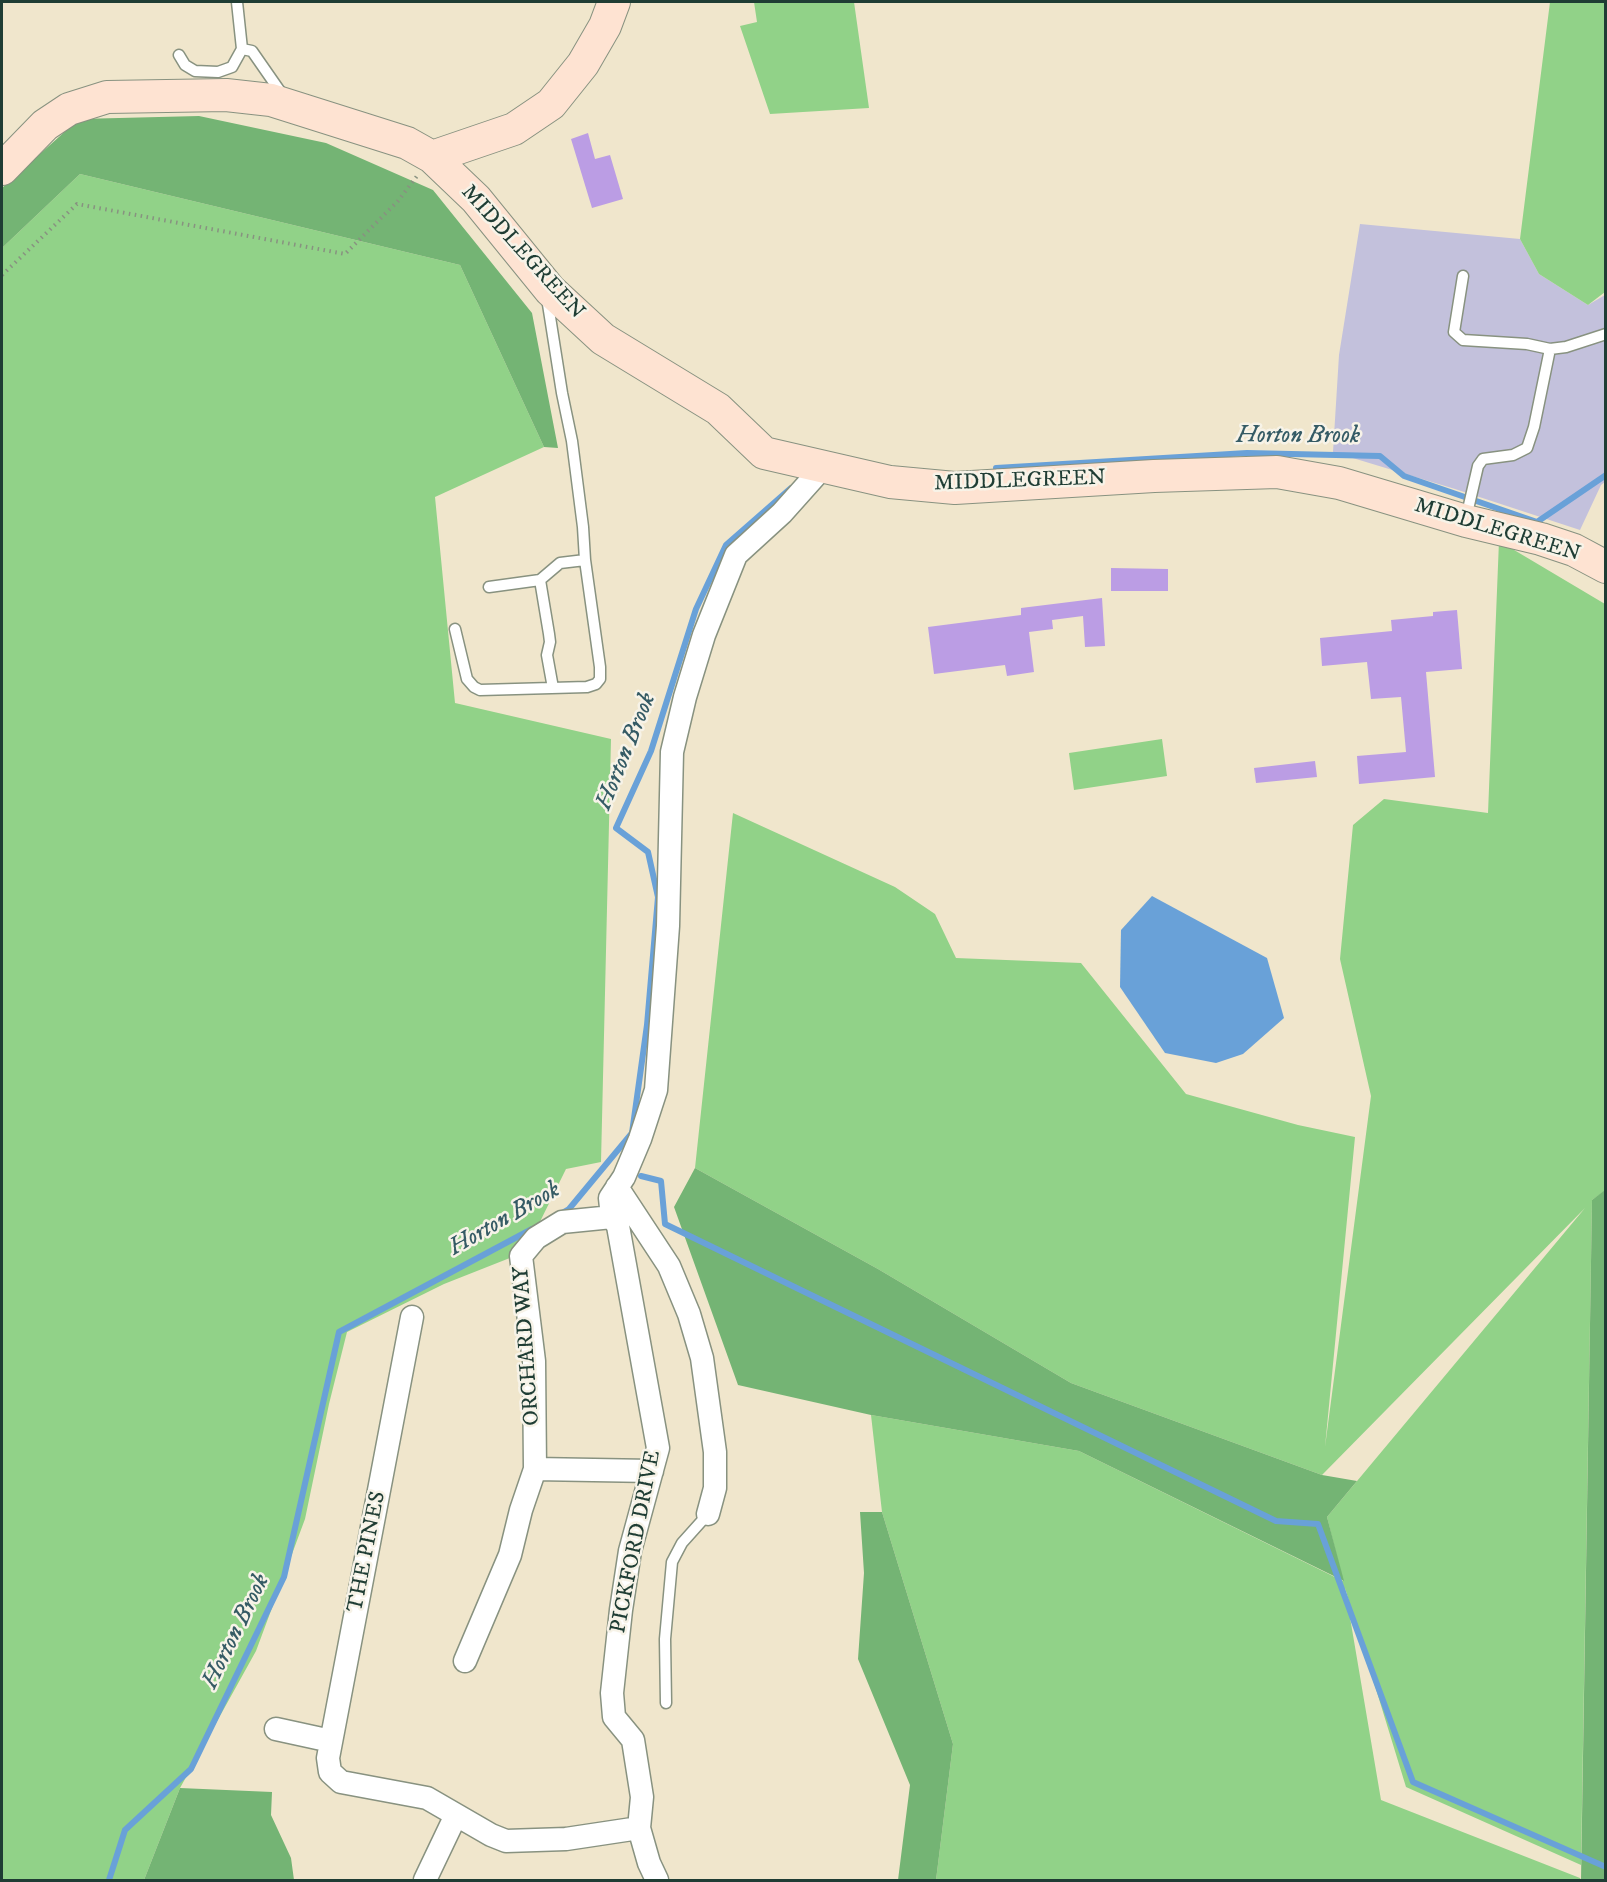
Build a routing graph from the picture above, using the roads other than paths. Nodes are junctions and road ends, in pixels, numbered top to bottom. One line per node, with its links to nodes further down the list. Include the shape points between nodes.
1 (237, 2): 3 (lane)
2 (614, 2): 6 (street, via 583,64 551,104 514,129)
3 (242, 49): 4 (lane, via 232,67 218,72 195,71); 5 (lane, via 252,51)
4 (179, 55)
5 (289, 105): 6 (street, MIDDLEGREEN, via 407,143); 7 (street, MIDDLEGREEN, via 226,95 107,98 69,109 45,125)
6 (432, 157): 9 (street, MIDDLEGREEN, via 476,199)
7 (2, 169)
8 (1463, 276): 11 (lane, via 1454,332 1463,340)
9 (542, 281): 12 (street, MIDDLEGREEN, via 603,339 718,409 764,453); 14 (lane, via 572,441)
10 (1605, 334): 11 (lane)
11 (1550, 349): 13 (lane, via 1527,448 1513,455 1483,459)
12 (824, 466): 13 (street, MIDDLEGREEN, via 890,482 956,488 1277,472 1339,483); 20 (street, via 782,513 736,555 704,635 685,697 672,752 668,926 656,1090)
13 (1466, 521): 15 (street, MIDDLEGREEN, via 1541,539 1574,550)
14 (585, 560): 16 (lane, via 560,563); 19 (lane, via 600,679 587,687)
15 (1605, 567)
16 (540, 580): 17 (lane); 19 (lane)
17 (489, 586)
18 (455, 629): 19 (lane, via 467,679 474,687)
19 (553, 688)
20 (613, 1201): 22 (street, ORCHARD WAY, via 562,1222 536,1238 521,1257 534,1361); 23 (street, PICKFORD DRIVE, via 658,1448); 24 (street, via 669,1266 689,1314 702,1358 715,1452 715,1488)
21 (412, 1317): 28 (street, THE PINES)
22 (535, 1469): 23 (street); 25 (street, ORCHARD WAY, via 510,1555)
23 (652, 1471): 30 (street, PICKFORD DRIVE, via 630,1551 612,1693 615,1717 633,1740 639,1766)
24 (708, 1514): 26 (lane, via 672,1562)
25 (465, 1661)
26 (666, 1703)
27 (276, 1729): 28 (street)
28 (332, 1741): 29 (street, THE PINES, via 330,1772 341,1782 427,1798)
29 (456, 1815): 30 (street, via 506,1841 566,1839); 31 (street)
30 (639, 1828): 32 (street, PICKFORD DRIVE)
31 (425, 1881)
32 (657, 1881)

